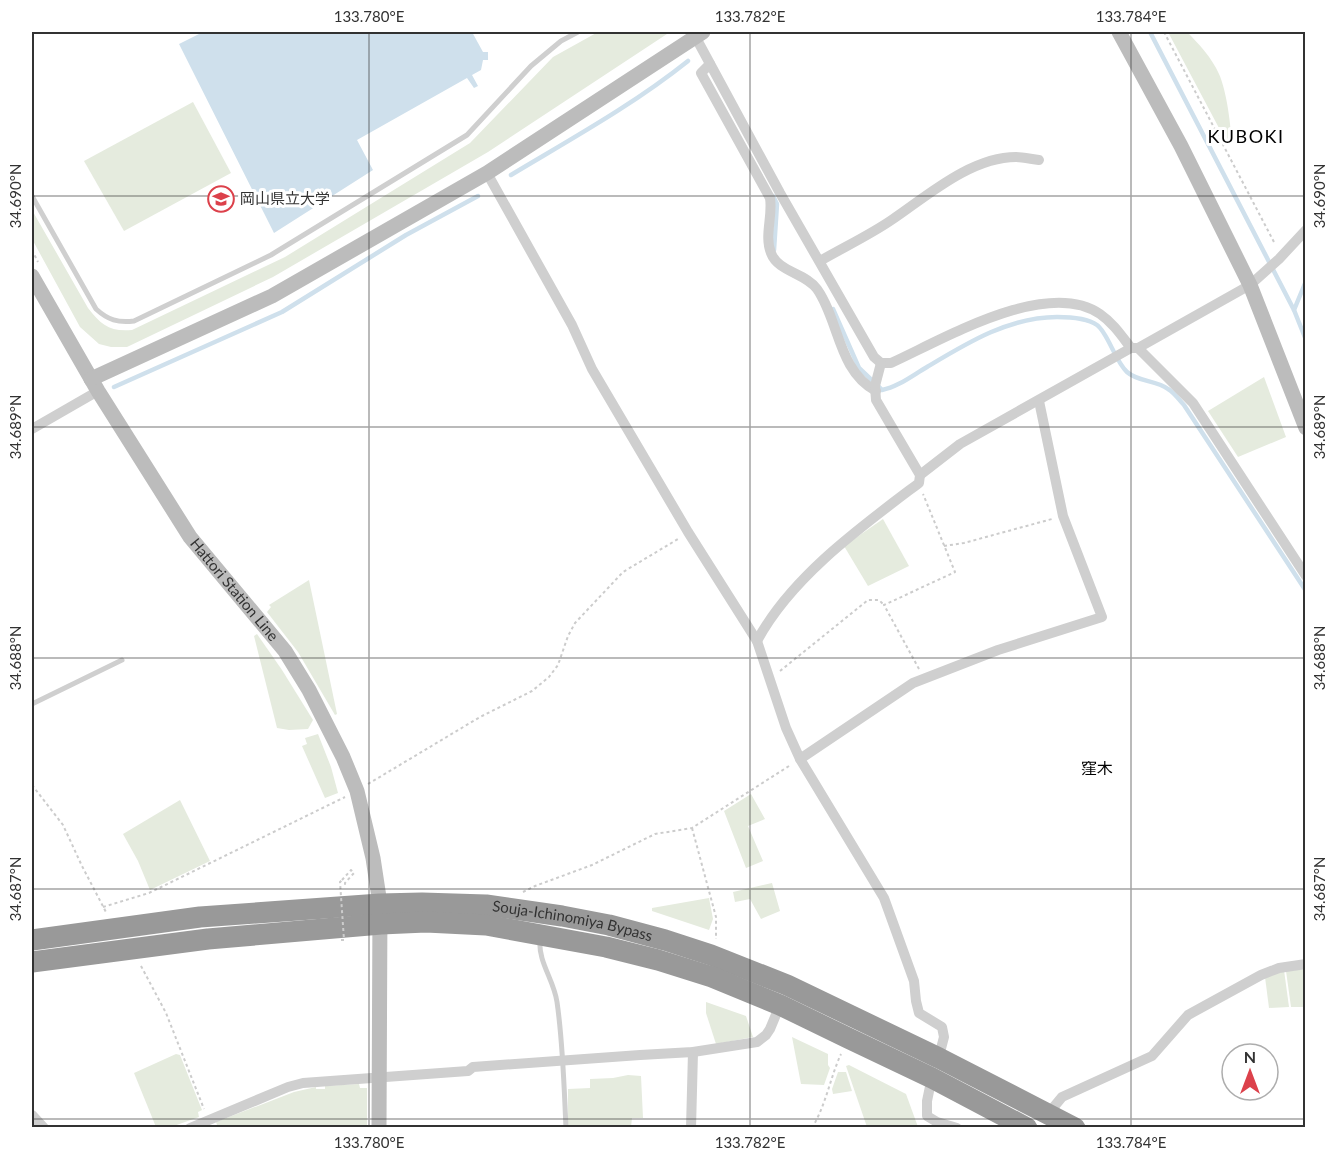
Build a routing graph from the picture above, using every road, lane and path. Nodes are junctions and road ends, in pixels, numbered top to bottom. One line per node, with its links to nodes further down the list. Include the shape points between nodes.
1 (578, 32): 7 (lane, via 531,66 467,135 271,255 134,321 111,320 96,309)
2 (1119, 32): 13 (street)
3 (1164, 32): 10 (path)
4 (699, 34): 6 (street); 8 (street)
5 (1039, 160): 11 (street, via 995,160 940,184 879,228)
6 (487, 172): 16 (street, via 272,296); 23 (street, via 572,325 592,369)
7 (32, 196)
8 (774, 196): 11 (street); 17 (street, via 769,239 774,259 816,288 849,365 860,379)
9 (1305, 230): 10 (street)
10 (1281, 257): 13 (street)
11 (820, 261): 15 (street)
12 (32, 276): 16 (street, Hattori Station Line)
13 (1250, 285): 14 (street); 19 (street)
14 (1134, 348): 15 (street, via 1098,312 1082,305 1049,303 1000,313 891,363); 18 (street); 25 (street, via 1193,403)
15 (881, 363): 17 (street)
16 (95, 385): 20 (street); 34 (street, Hattori Station Line, via 190,537 285,651 330,728)
17 (876, 386): 21 (street, via 876,400)
18 (1039, 401): 21 (street, via 960,444); 22 (street)
19 (1305, 428)
20 (32, 429)
21 (919, 479): 24 (path); 27 (street, via 832,552 784,602)
22 (1063, 516): 24 (path); 30 (street, via 1102,617)
23 (688, 532): 27 (street); 34 (path, via 623,572 575,623 558,665 532,691 480,717)
24 (944, 546): 26 (path, via 955,572)
25 (1305, 576)
26 (884, 605): 29 (path, via 879,600 868,600); 30 (path)
27 (757, 641): 29 (street)
28 (122, 660): 31 (lane)
29 (770, 679): 32 (street)
30 (924, 679): 32 (street)
31 (32, 704)
32 (800, 759): 35 (path); 52 (street, via 884,898 914,981 919,1013 942,1027 944,1037)
33 (32, 785): 37 (path, via 63,825)
34 (357, 791): 37 (path, via 150,893); 39 (street, Hattori Station Line, via 373,858)
35 (692, 828): 38 (path, via 655,834 592,865 535,885 523,892); 45 (path, via 716,917)
36 (345, 885): 43 (path, bridge, via 354,873 351,870 340,882)
37 (103, 907): 40 (path)
38 (515, 909): 39 (highway, Souja-Ichinomiya Bypass, via 433,903); 45 (highway, Souja-Ichinomiya Bypass, via 609,926)
39 (380, 914): 40 (highway, Souja-Ichinomiya Bypass, via 200,917); 41 (highway, Souja-Ichinomiya Bypass); 44 (highway, Souja-Ichinomiya Bypass); 53 (street, Hattori Station Line)
40 (111, 929): 42 (highway, Souja-Ichinomiya Bypass)
41 (540, 935): 48 (highway, Souja-Ichinomiya Bypass, via 658,960); 51 (lane, via 539,951 557,999)
42 (32, 940)
43 (341, 940)
44 (132, 949): 46 (highway, Souja-Ichinomiya Bypass); 56 (path, via 166,1013)
45 (711, 955): 52 (highway, Souja-Ichinomiya Bypass, via 788,985)
46 (32, 962)
47 (1305, 964): 54 (street, via 1261,975 1188,1015 1152,1056 1062,1097)
48 (780, 1005): 49 (highway, Souja-Ichinomiya Bypass); 50 (street, via 770,1029 757,1042)
49 (848, 1038): 52 (highway, Souja-Ichinomiya Bypass); 63 (path)
50 (693, 1052): 51 (street); 62 (street)
51 (563, 1060): 53 (street); 61 (lane)
52 (935, 1068): 54 (highway, Souja-Ichinomiya Bypass); 57 (street, via 927,1116); 65 (highway, Souja-Ichinomiya Bypass)
53 (380, 1077): 56 (street, via 288,1087); 60 (street, Hattori Station Line)
54 (1048, 1114): 66 (highway, Souja-Ichinomiya Bypass)
55 (32, 1115): 58 (street)
56 (209, 1124): 59 (street)
57 (936, 1125): 64 (street)
58 (44, 1128)
59 (190, 1128)
60 (380, 1128)
61 (566, 1128)
62 (691, 1128)
63 (812, 1128)
64 (957, 1128)
65 (1027, 1128)
66 (1075, 1128)

